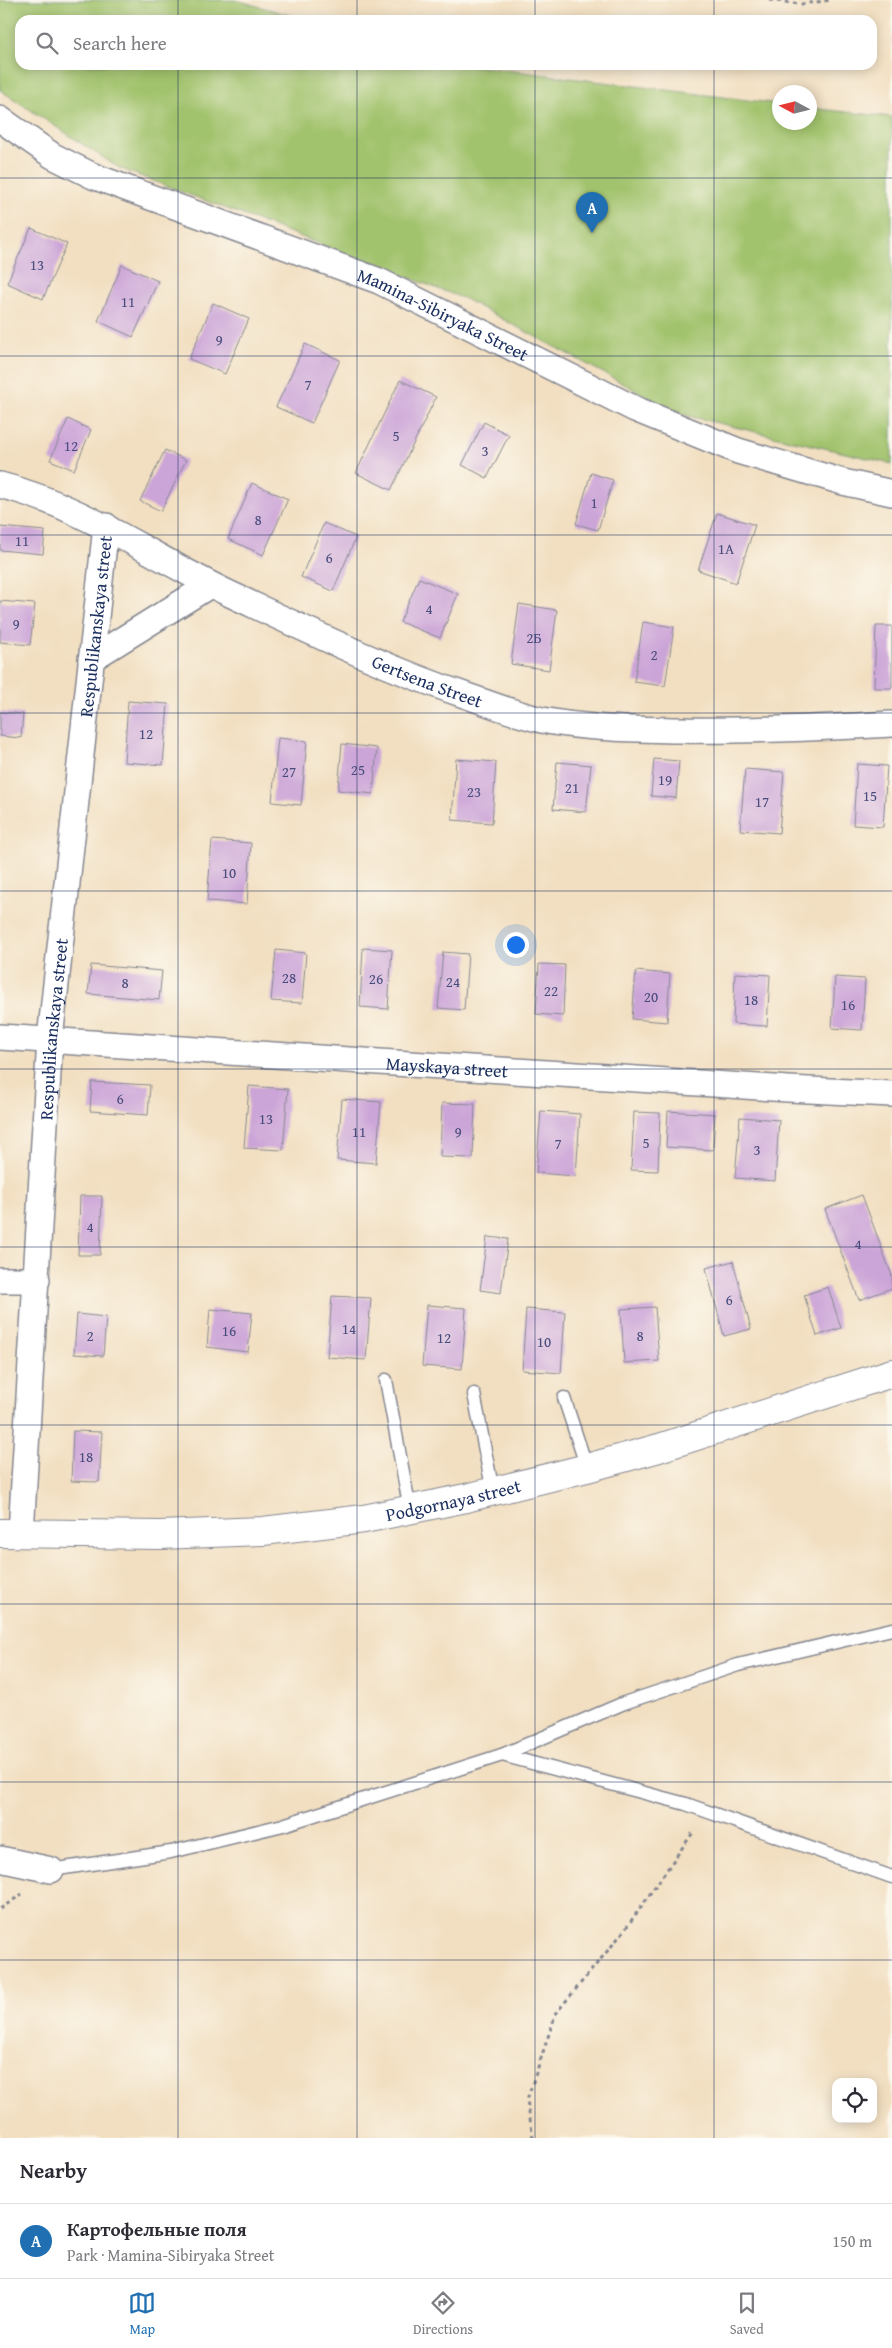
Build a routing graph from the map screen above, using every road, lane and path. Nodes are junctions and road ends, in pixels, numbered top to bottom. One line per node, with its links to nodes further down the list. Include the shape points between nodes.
1 (769, 0): 2 (path, via 802,4)
2 (831, 0)
3 (0, 119): 5 (street, Mamina-Sibiryaka Street, via 53,156 93,176 379,281 635,410 738,451 842,482)
4 (0, 484): 6 (street, Gertsena Street, via 29,492)
5 (892, 493)
6 (106, 526): 7 (street, Gertsena Street); 8 (street, Respublikanskaya street)
7 (210, 585): 8 (street); 9 (street, Gertsena Street, via 434,685 540,719 598,729 724,731)
8 (91, 659): 11 (street, Respublikanskaya street)
9 (892, 724)
10 (0, 1037): 11 (street, Mayskaya street)
11 (50, 1039): 12 (street, Mayskaya street); 14 (street, Respublikanskaya street)
12 (892, 1094)
13 (0, 1280): 14 (street)
14 (37, 1280): 22 (street, Respublikanskaya street)
15 (892, 1373): 19 (street, Podgornaya street)
16 (386, 1380): 21 (lane)
17 (474, 1394): 20 (lane)
18 (564, 1398): 19 (lane)
19 (587, 1468): 20 (street, Podgornaya street)
20 (493, 1492): 21 (street, Podgornaya street)
21 (410, 1510): 22 (street, Podgornaya street, via 263,1531 160,1535)
22 (10, 1533)
23 (892, 1629): 24 (lane, via 738,1665 624,1703)
24 (502, 1754): 25 (lane); 27 (lane, via 283,1825 171,1852)
25 (707, 1812): 28 (lane); 29 (path, via 624,1932 556,2013 527,2100)
26 (0, 1859): 27 (street)
27 (51, 1870)
28 (892, 1877)
29 (533, 2138)

